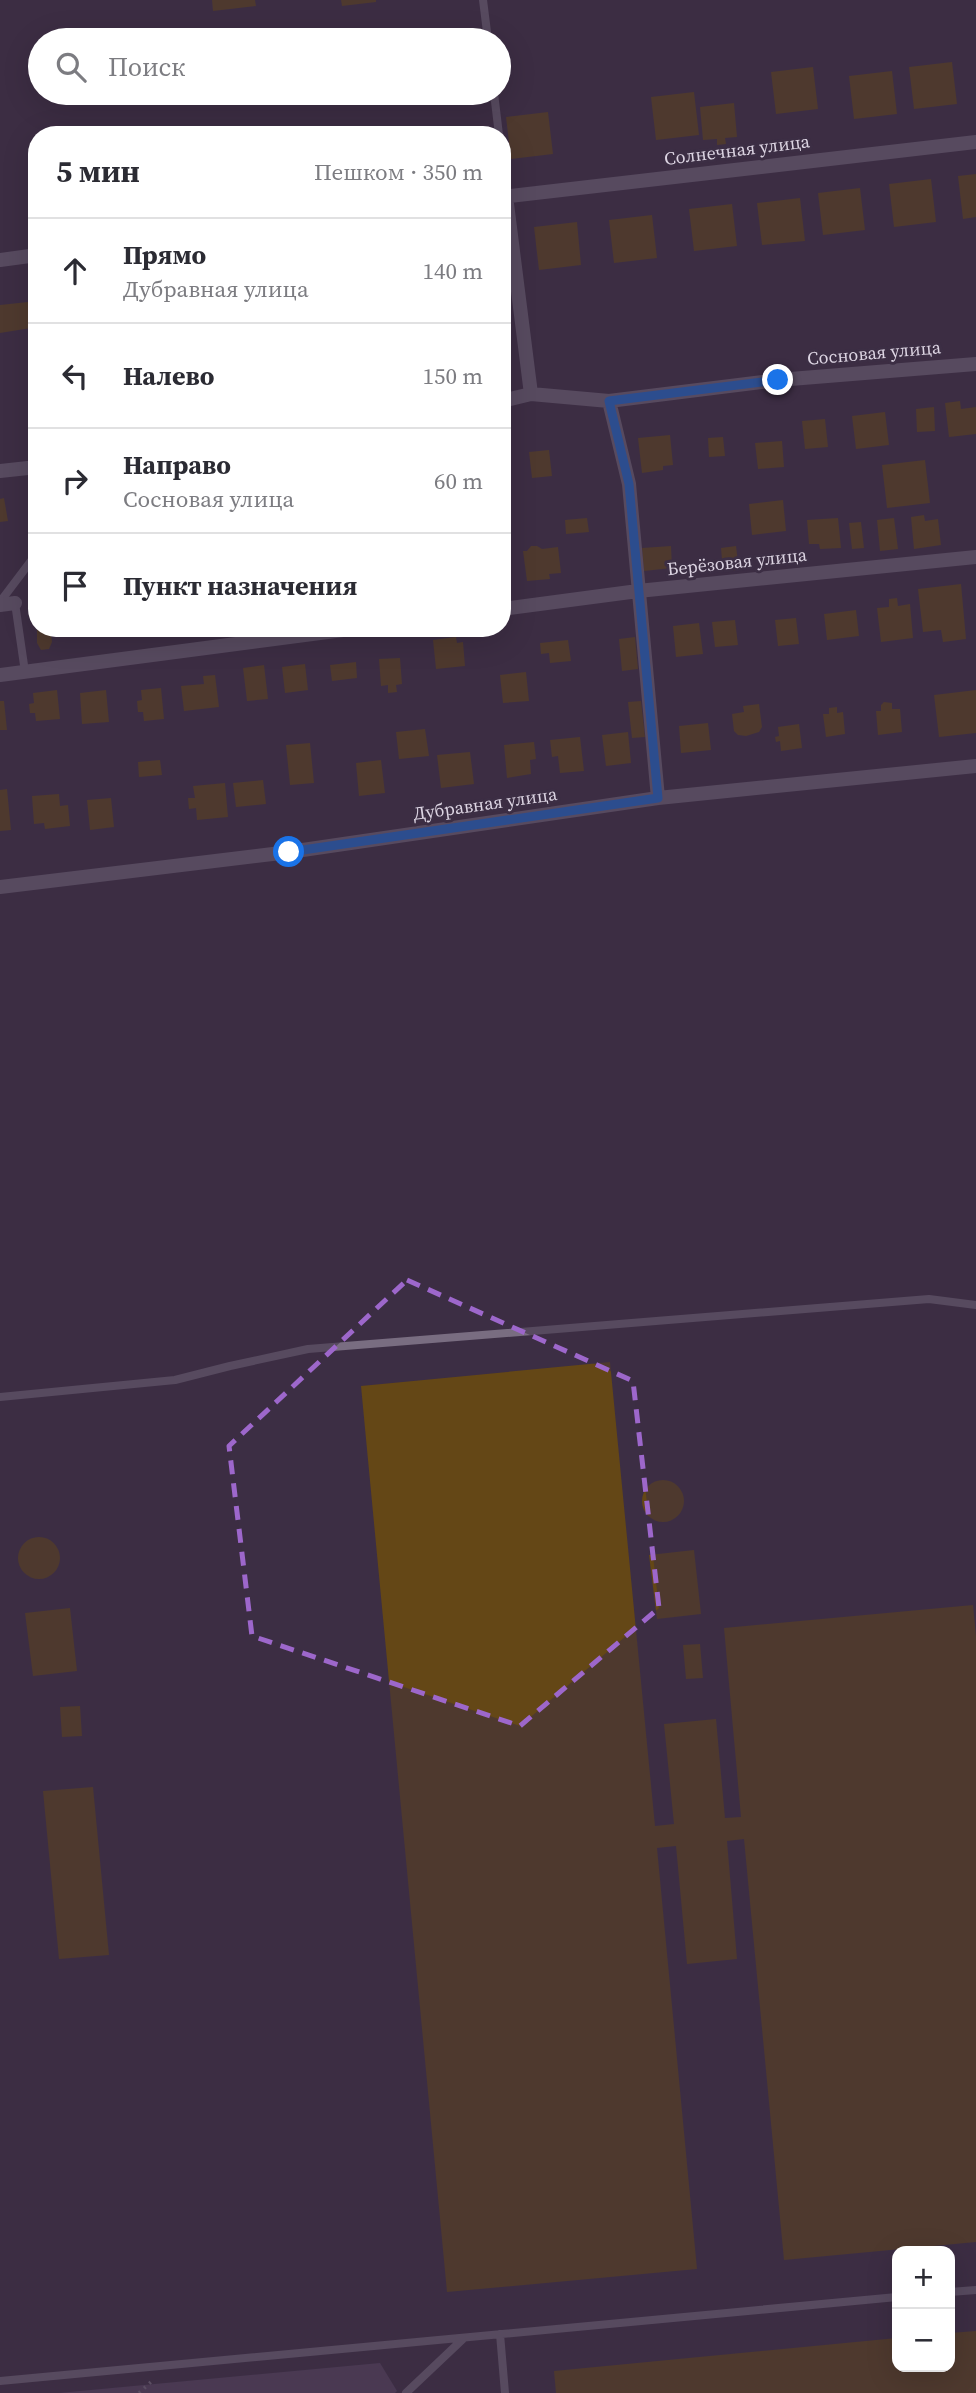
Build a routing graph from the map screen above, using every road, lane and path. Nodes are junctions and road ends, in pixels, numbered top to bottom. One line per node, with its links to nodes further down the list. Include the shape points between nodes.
1 (483, 0): 2 (lane)
2 (486, 28)
3 (495, 105): 4 (lane)
4 (498, 126)
5 (976, 142): 6 (street, Солнечная улица)
6 (511, 195)
7 (511, 247): 11 (street)
8 (28, 256): 9 (street)
9 (0, 260)
10 (976, 364): 13 (street, Сосновая улица, via 778,380)
11 (531, 394): 12 (street); 13 (street, Сосновая улица)
12 (511, 399)
13 (609, 401): 18 (street, via 629,484)
14 (28, 468): 15 (street)
15 (0, 471)
16 (976, 557): 18 (street, Берёзовая улица)
17 (28, 567): 19 (lane)
18 (638, 592): 20 (street, Берёзовая улица); 25 (street)
19 (5, 603): 22 (lane)
20 (511, 608)
21 (290, 637): 22 (street)
22 (25, 672): 23 (street)
23 (0, 675)
24 (976, 766): 25 (street, Дубравная улица)
25 (658, 798): 26 (street, Дубравная улица, via 289,852)
26 (0, 887)
27 (976, 1305): 28 (lane, via 929,1299 308,1349 175,1380)
28 (0, 1397)
29 (976, 2290): 30 (lane)
30 (955, 2292)
31 (892, 2297): 32 (lane)
32 (500, 2334): 33 (lane); 36 (lane)
33 (464, 2338): 34 (lane); 35 (lane)
34 (0, 2381)
35 (407, 2393)
36 (505, 2393)

